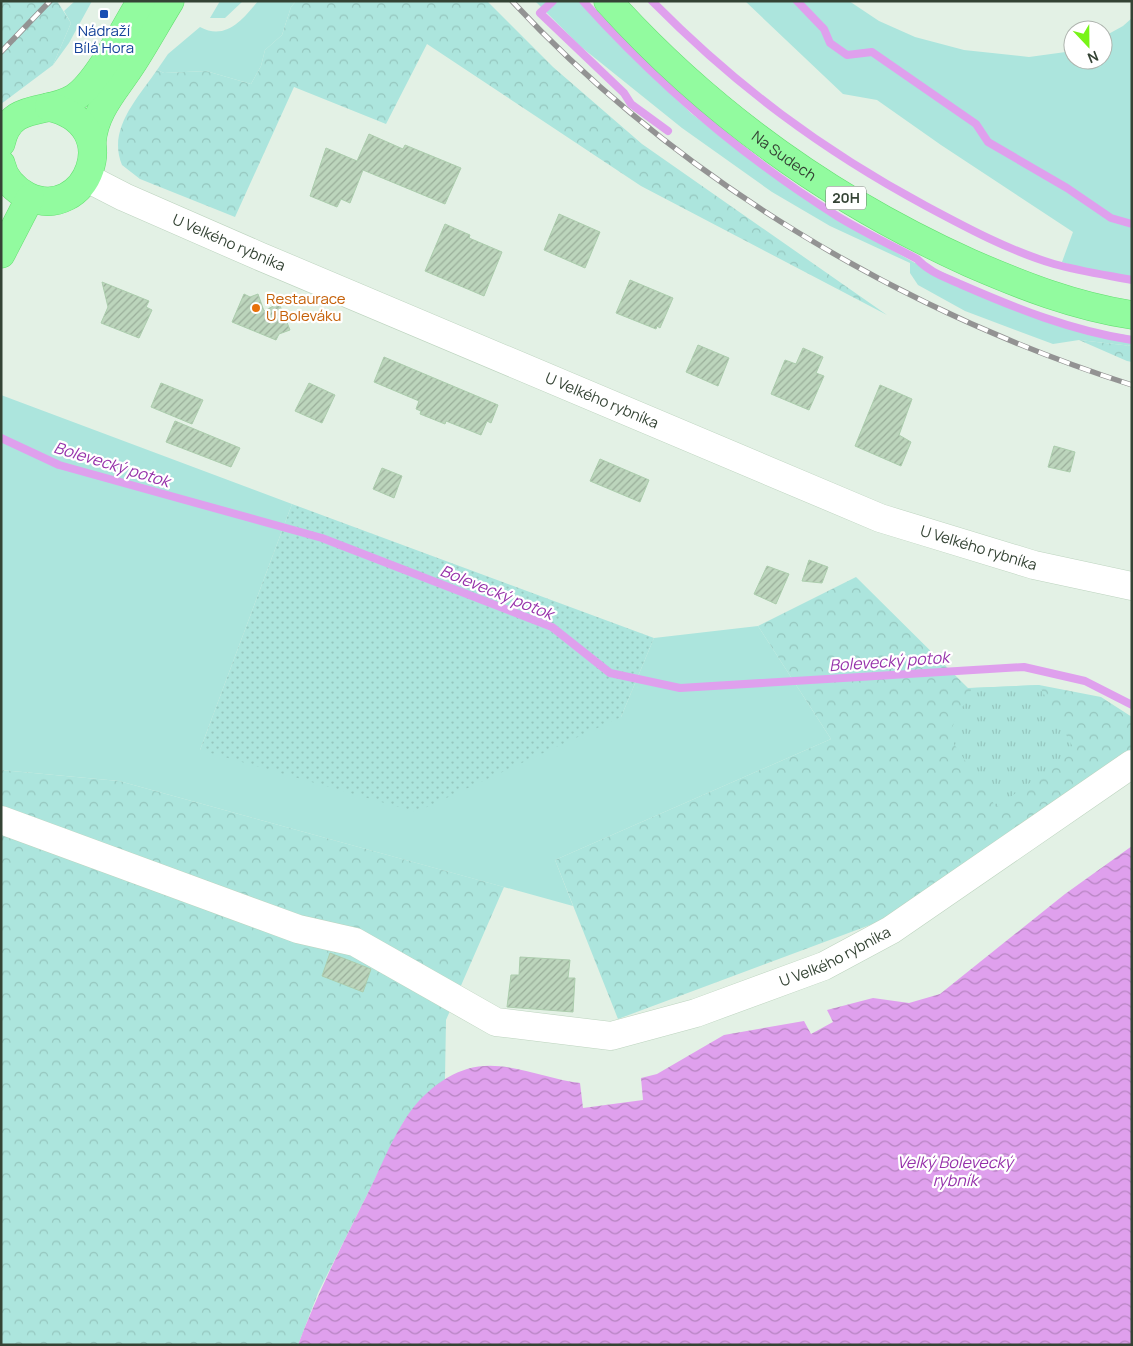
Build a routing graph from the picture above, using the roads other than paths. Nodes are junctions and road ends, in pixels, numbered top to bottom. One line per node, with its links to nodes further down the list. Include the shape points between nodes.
1 (141, 1): 4 (main road, via 82,91 64,103)
2 (170, 1): 5 (main road, via 99,112 93,126)
3 (608, 1): 11 (main road, Na Sudech / 20H, via 656,52 723,111 807,174 860,206 925,242 1017,284 1073,303)
4 (49, 107): 5 (main road, via 79,120); 6 (main road, via 20,115 6,130)
5 (92, 142): 8 (main road, via 93,160)
6 (1, 143)
7 (1, 164): 9 (main road, via 13,186)
8 (87, 178): 9 (main road, via 66,196 48,200); 12 (street, U Velkého rybníka, via 259,256 880,518 1034,565)
9 (30, 198): 10 (main road)
10 (1, 254)
11 (1132, 314)
12 (1132, 586)
13 (1132, 764): 14 (street, U Velkého rybníka, via 891,930 824,966 696,1013 611,1036 496,1022 355,942 298,929)
14 (1, 820)

